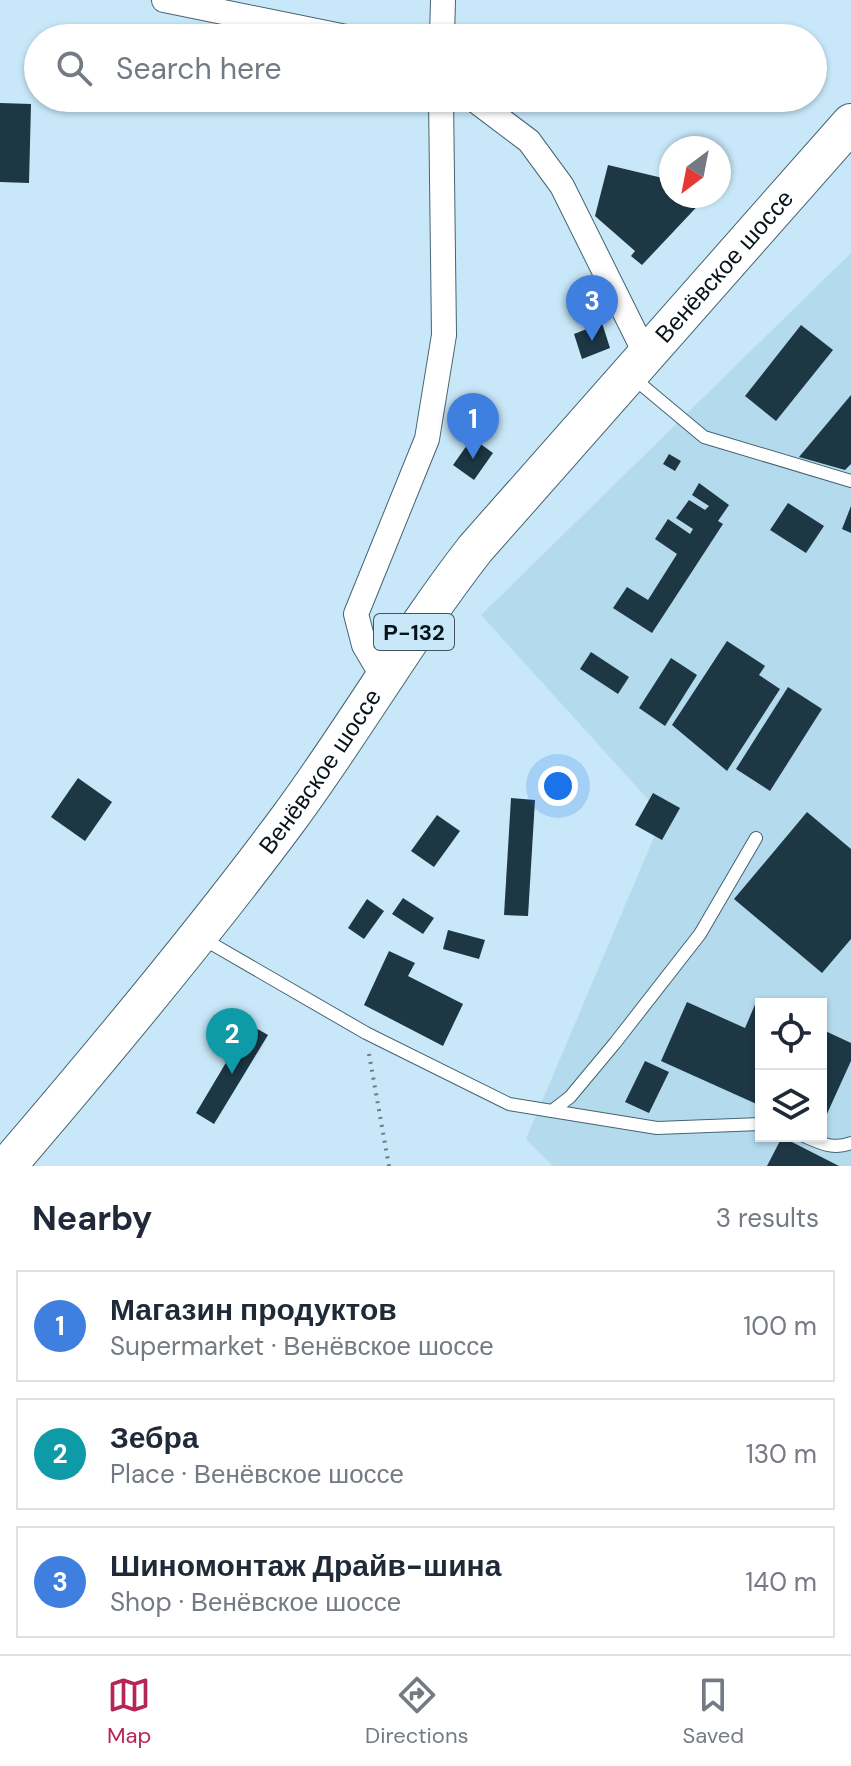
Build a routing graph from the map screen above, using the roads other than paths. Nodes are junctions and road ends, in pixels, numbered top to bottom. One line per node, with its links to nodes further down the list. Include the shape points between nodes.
1 (164, 0): 3 (street)
2 (443, 0): 4 (street)
3 (282, 24)
4 (442, 24)
5 (441, 112): 10 (street, via 440,365 427,439 356,614 364,645)
6 (491, 112): 8 (street, via 529,141 562,186)
7 (851, 123): 8 (main road, Венёвское шоссе / Р-132)
8 (638, 364): 9 (lane, via 704,437); 10 (main road, Венёвское шоссе / Р-132, via 475,549)
9 (851, 481)
10 (383, 677): 12 (main road, Венёвское шоссе / Р-132, via 291,816)
11 (756, 838): 13 (lane, via 700,934 570,1097)
12 (199, 936): 13 (lane, via 366,1033 509,1104); 17 (main road, Венёвское шоссе / Р-132)
13 (552, 1111): 14 (lane, via 657,1128)
14 (755, 1124)
15 (824, 1142): 16 (lane, via 841,1147)
16 (851, 1143)
17 (7, 1166)

